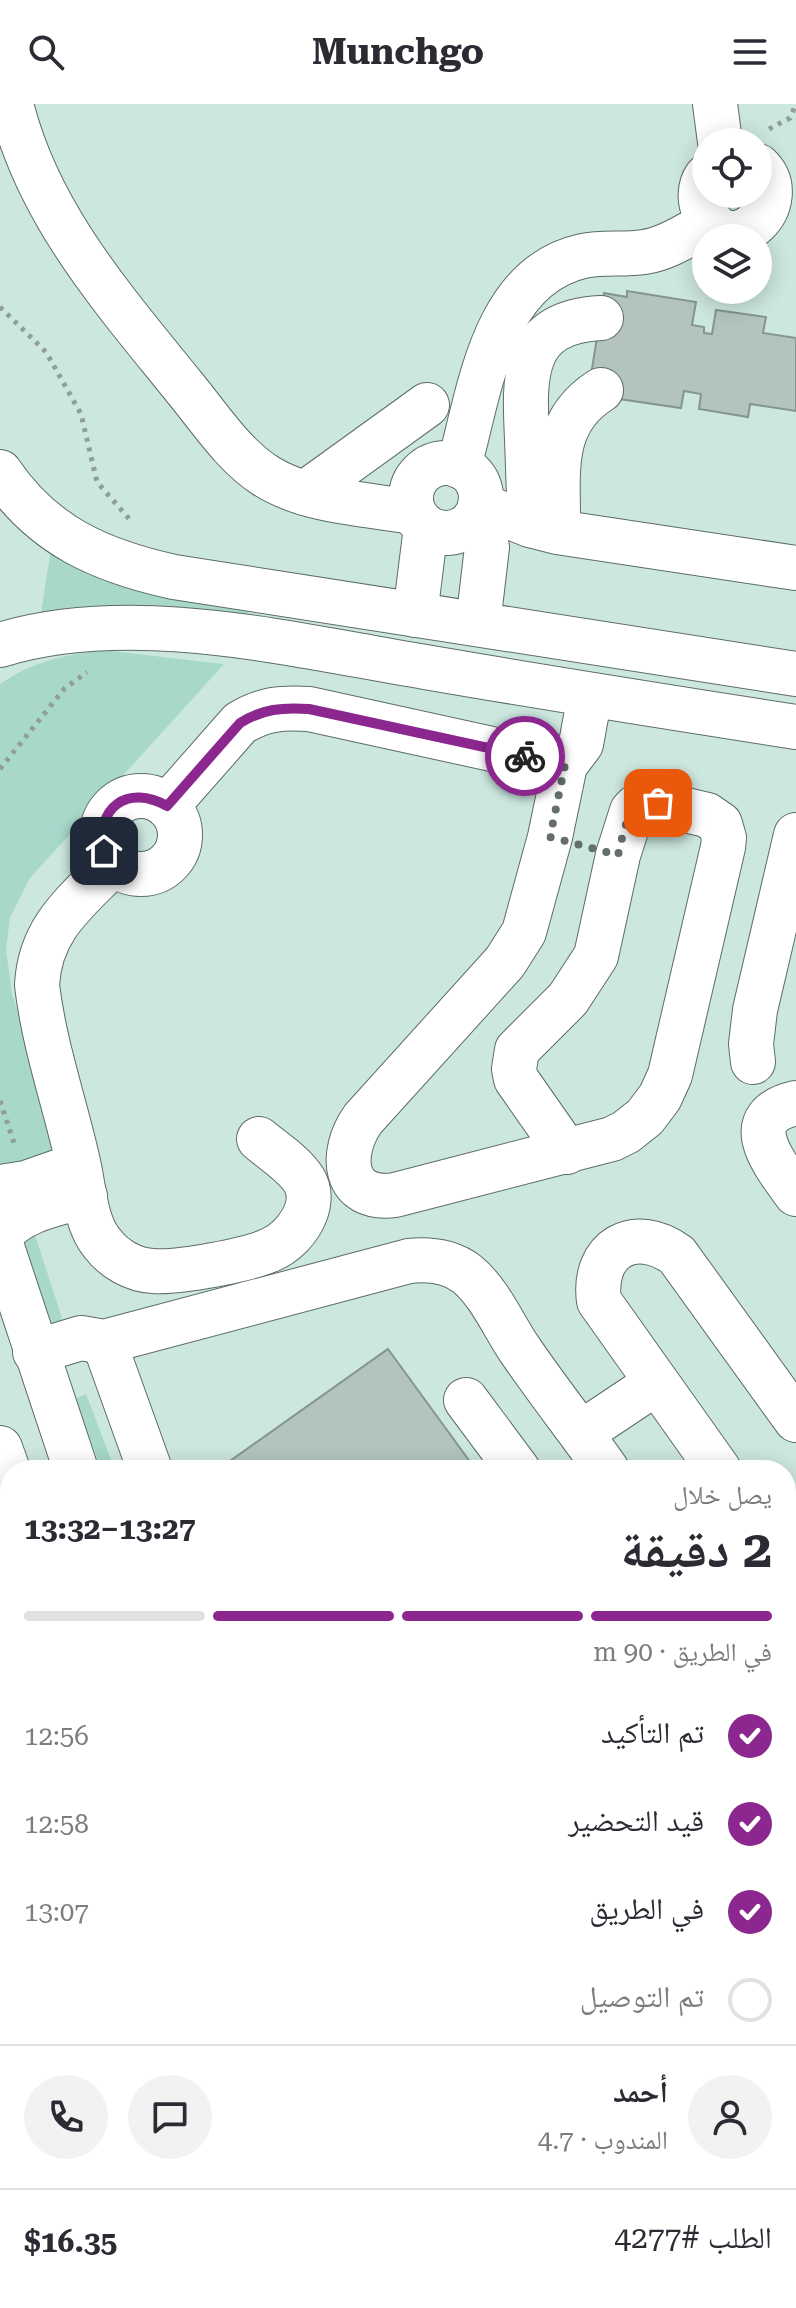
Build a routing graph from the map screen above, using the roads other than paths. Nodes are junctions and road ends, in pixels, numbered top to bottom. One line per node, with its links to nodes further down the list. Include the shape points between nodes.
1 (11, 104): 12 (street, via 45,197 97,279 237,452 266,476)
2 (715, 104): 3 (street)
3 (718, 128)
4 (772, 182): 6 (street, via 772,210 751,230 737,233)
5 (703, 208): 6 (street)
6 (711, 222): 10 (street, via 659,249 579,257 557,265 519,295 495,338)
7 (601, 318): 15 (street, via 563,325 532,357 526,383)
8 (601, 390): 15 (street, via 576,409 562,438)
9 (427, 405): 12 (street)
10 (459, 466): 13 (street, via 477,482); 14 (street, via 446,463 421,473 411,498)
11 (0, 472): 17 (street, via 39,517 101,557 174,577)
12 (305, 493): 14 (street)
13 (478, 512): 14 (street, via 458,531 436,532); 15 (street); 18 (street, via 487,547)
14 (420, 519): 17 (street)
15 (544, 529): 16 (street)
16 (796, 568)
17 (415, 615): 18 (street)
18 (478, 624): 20 (street)
19 (0, 645): 21 (street, via 84,628 153,628 250,638)
20 (796, 674)
21 (576, 692): 22 (street); 23 (street, via 556,726)
22 (796, 727)
23 (565, 765): 25 (street); 33 (street, via 309,709 273,708 240,723 167,806 139,796 112,809 101,836 113,864 50,932 38,967 39,1003)
24 (796, 835): 27 (street, via 751,1036 764,1057 773,1039)
25 (550, 837): 26 (street); 28 (street, via 524,932)
26 (618, 855): 29 (street, via 596,956 579,986); 32 (street, via 632,811 651,802 714,818 724,838 670,1075 660,1097 626,1132)
27 (796, 932)
28 (493, 976): 29 (street); 32 (street, via 363,1119 349,1143 349,1172 360,1188 381,1197)
29 (543, 1022): 32 (street, via 517,1050 514,1069)
30 (796, 1103): 35 (street, via 773,1114 763,1136 765,1149)
31 (253, 1149): 33 (street, via 304,1179 308,1199 302,1221 276,1248 259,1255 173,1270 132,1267 99,1240)
32 (567, 1152)
33 (82, 1180): 34 (street); 36 (street, via 20,1216)
34 (0, 1187)
35 (796, 1194)
36 (0, 1234)
37 (0, 1241): 39 (street)
38 (104, 1342): 39 (street, via 81,1338); 43 (street, via 428,1259 464,1272 479,1285); 45 (street)
39 (39, 1363): 44 (street)
40 (656, 1383): 42 (street, via 599,1301 596,1283 612,1252 645,1240 677,1255); 43 (street); 48 (street)
41 (466, 1400): 46 (street)
42 (796, 1420)
43 (581, 1433): 47 (street)
44 (73, 1460)
45 (146, 1460)
46 (511, 1460)
47 (600, 1460)
48 (712, 1460)

